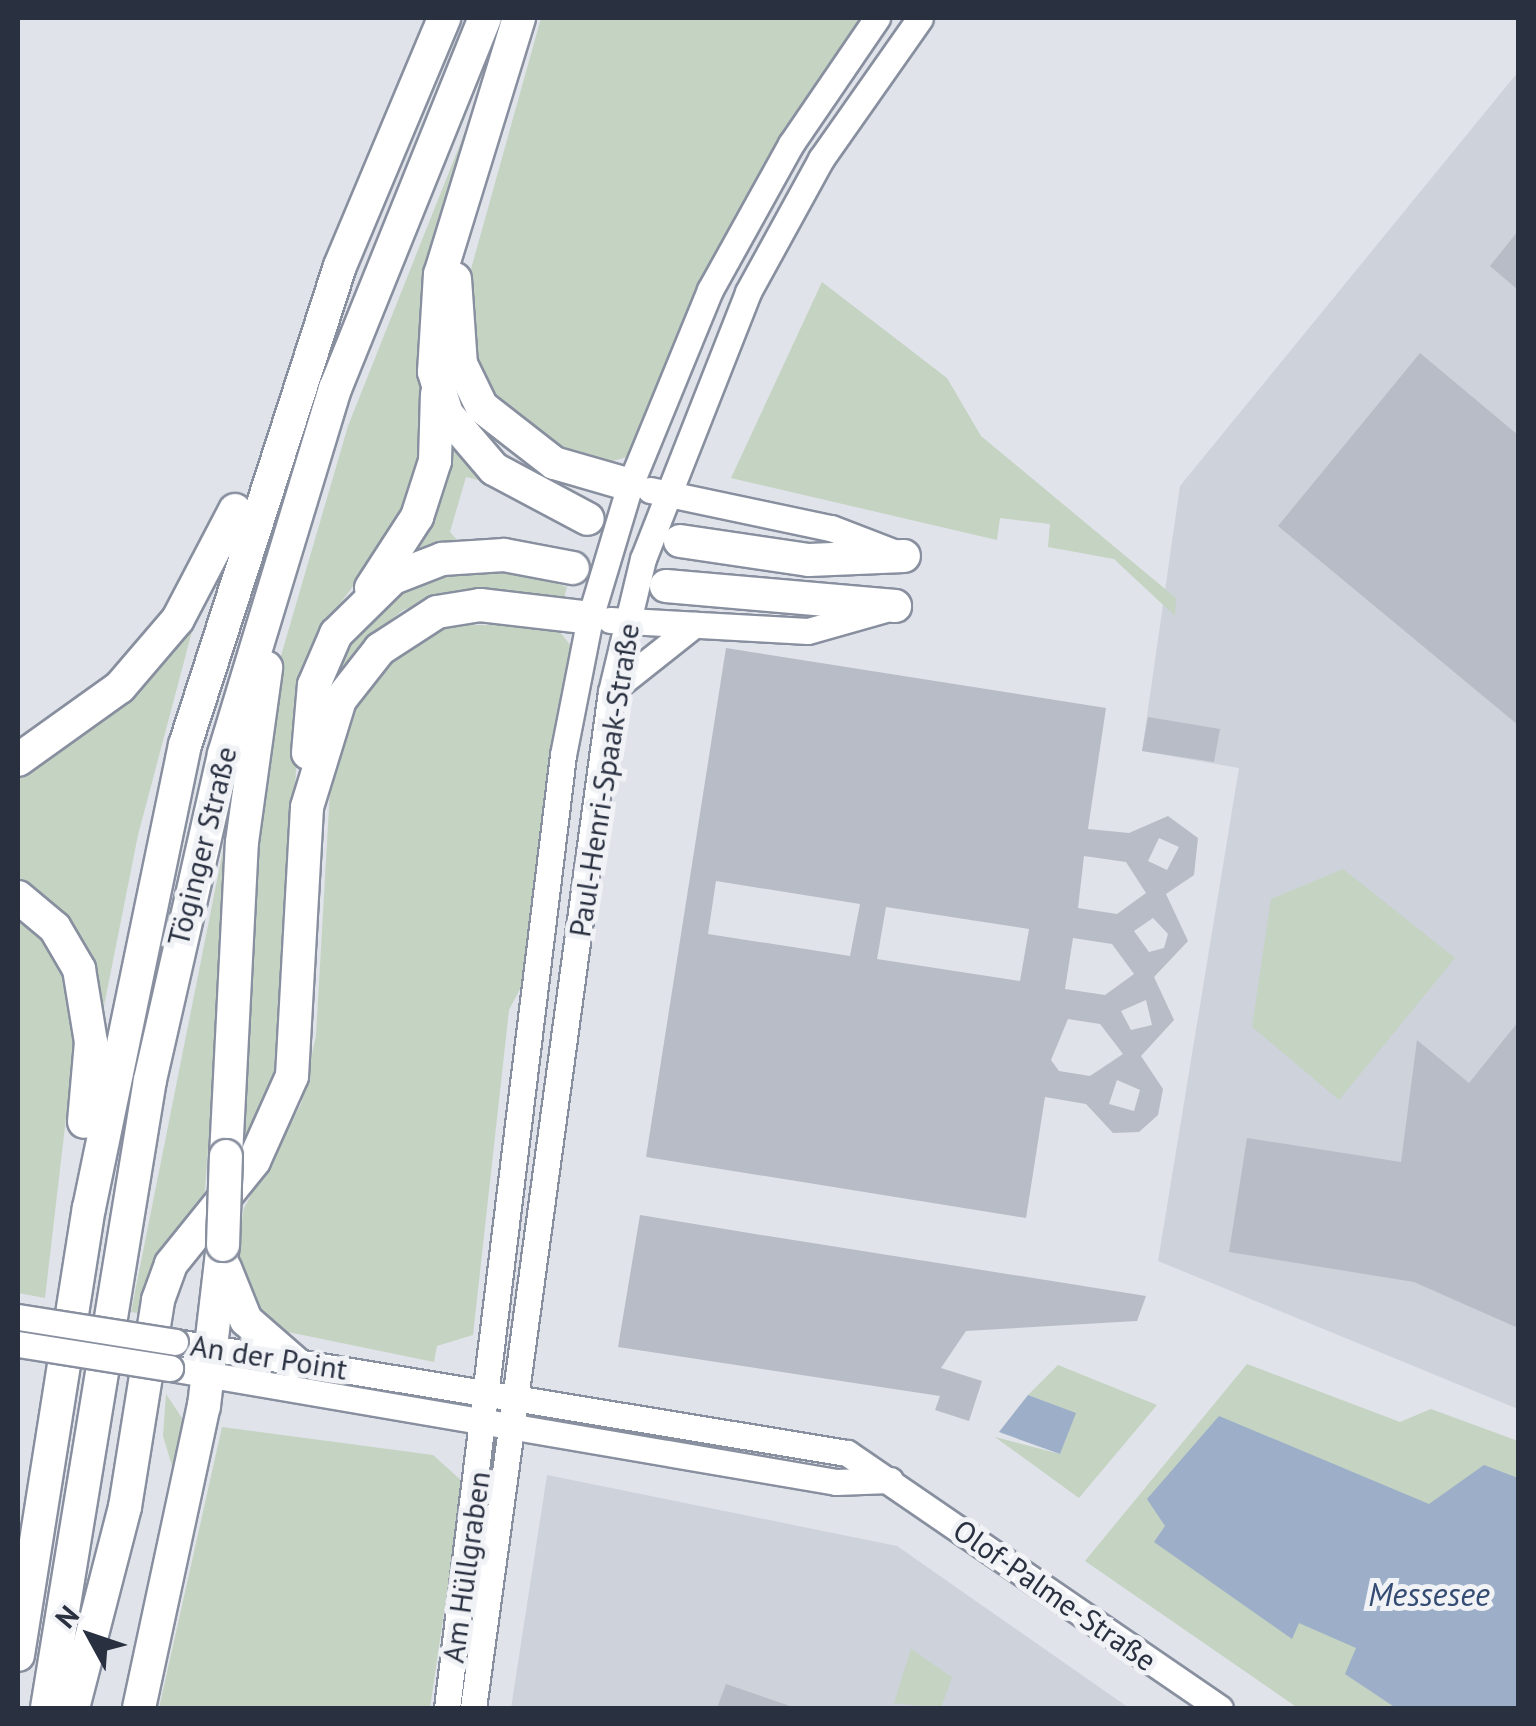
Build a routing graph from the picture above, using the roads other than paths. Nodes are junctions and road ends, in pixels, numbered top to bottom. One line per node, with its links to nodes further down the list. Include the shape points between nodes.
1 (444, 18): 8 (highway, Töginger Straße)
2 (485, 18): 16 (highway, Töginger Straße, via 342,371)
3 (520, 18): 6 (highway)
4 (876, 18): 9 (main road, Paul-Henri-Spaak-Straße, via 791,144 710,290)
5 (920, 18): 10 (main road, Paul-Henri-Spaak-Straße, via 856,104 766,258)
6 (453, 232): 7 (highway, via 430,329); 9 (highway, via 460,364 482,407 554,463)
7 (437, 389): 11 (highway, via 494,468); 17 (highway, via 435,462 417,517)
8 (286, 419): 23 (highway, via 178,618 120,687); 28 (highway, Töginger Straße, via 186,746)
9 (630, 485): 10 (main road); 19 (main road, Paul-Henri-Spaak-Straße)
10 (664, 494): 13 (main road, via 831,528); 20 (main road, Paul-Henri-Spaak-Straße)
11 (588, 519)
12 (680, 541): 13 (highway, via 809,560)
13 (904, 556)
14 (572, 568): 17 (highway, via 504,555 442,559)
15 (666, 586): 18 (highway)
16 (269, 590): 29 (highway, bridge, via 242,842); 41 (highway, Töginger Straße, via 177,942)
17 (361, 602): 24 (highway, via 314,685)
18 (894, 606): 21 (main road, via 808,631)
19 (590, 618): 20 (main road); 24 (highway, via 480,604 414,626 380,649 340,700); 25 (main road, Paul-Henri-Spaak-Straße)
20 (627, 622): 21 (main road); 22 (main road, Paul-Henri-Spaak-Straße)
21 (694, 625): 22 (main road)
22 (611, 692): 26 (main road, Paul-Henri-Spaak-Straße)
23 (18, 760)
24 (307, 808): 42 (highway, via 292,1076 254,1160 171,1264 158,1300 125,1507)
25 (547, 889): 26 (main road); 35 (main road, Paul-Henri-Spaak-Straße)
26 (584, 894): 36 (main road, Paul-Henri-Spaak-Straße)
27 (18, 898): 28 (highway, via 64,940 84,988 90,1073 80,1153)
28 (88, 1208): 40 (highway, Töginger Straße)
29 (222, 1245): 33 (highway); 34 (highway, via 231,1299)
30 (18, 1316): 32 (main road, An der Point, bridge)
31 (18, 1344): 32 (main road, An der Point, bridge)
32 (173, 1355): 33 (main road, An der Point)
33 (208, 1362): 34 (main road, An der Point); 37 (main road, An der Point); 43 (highway)
34 (294, 1362): 35 (main road, An der Point)
35 (488, 1393): 36 (main road, An der Point); 37 (main road, Paul-Henri-Spaak-Straße)
36 (520, 1398): 38 (main road, Paul-Henri-Spaak-Straße); 39 (main road, Olof-Palme-Straße, via 847,1453)
37 (485, 1426): 38 (main road, An der Point); 44 (main road, Am Hüllgraben)
38 (515, 1430): 39 (main road, via 836,1482); 45 (main road, Am Hüllgraben)
39 (890, 1480): 46 (main road, Olof-Palme-Straße)
40 (18, 1655)
41 (47, 1708)
42 (73, 1708)
43 (138, 1708)
44 (447, 1708)
45 (474, 1708)
46 (1220, 1708)

